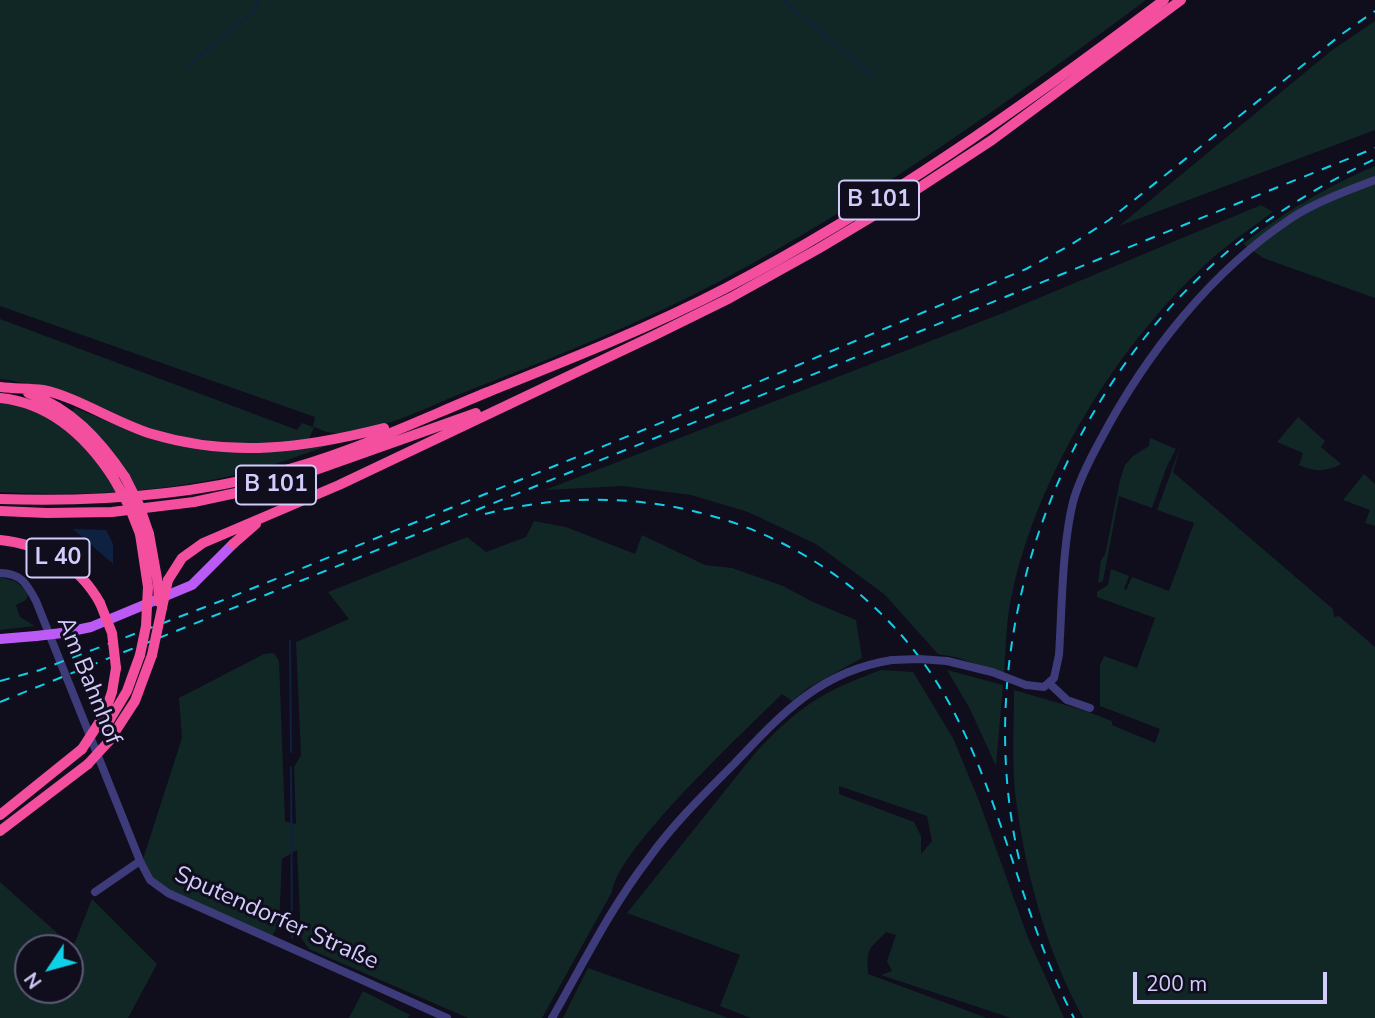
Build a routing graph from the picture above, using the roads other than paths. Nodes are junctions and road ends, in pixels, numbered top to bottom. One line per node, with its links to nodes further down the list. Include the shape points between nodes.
1 (1164, 0): 8 (highway, B 101, via 986,131 813,239 649,324)
2 (1181, 0): 5 (highway, B 101, via 1003,132 862,223 730,298)
3 (1375, 180): 19 (street, via 1308,208 1261,242 1191,309 1133,383 1073,502 1059,655)
4 (0, 387): 6 (highway)
5 (537, 389): 11 (highway, B 101, via 273,485 194,502 112,512); 12 (highway)
6 (19, 390): 8 (highway, via 52,393 153,434 221,447 302,446); 9 (highway, via 78,420 108,452)
7 (0, 398): 9 (highway, via 19,400 56,416)
8 (425, 418): 10 (highway, B 101, via 281,471 193,490 110,500)
9 (120, 478): 16 (highway, bridge, via 139,505)
10 (0, 499)
11 (0, 511)
12 (267, 516): 14 (highway); 16 (highway, via 195,548)
13 (0, 540): 21 (highway, L 40, bridge, via 32,546 63,561 100,603 112,633 116,668)
14 (233, 544): 17 (main road, bridge, via 197,582 180,591 91,627)
15 (0, 573): 23 (street, Am Bahnhof, via 22,578 32,594)
16 (158, 584): 18 (highway, bridge, via 146,626); 18 (highway, bridge, via 160,612)
17 (0, 639)
18 (146, 655): 21 (highway); 24 (highway, bridge, via 135,701 109,741 88,764)
19 (1050, 684): 20 (street, via 1067,700); 28 (street, bridge, via 1040,688 1026,685 947,661 892,660 846,673 806,694 772,724 651,854)
20 (1090, 708)
21 (105, 720): 22 (highway, L 40, bridge, via 82,750)
22 (0, 815)
23 (124, 821): 25 (street, Sputendorfer Straße)
24 (0, 831)
25 (140, 861): 26 (street); 27 (street, Sputendorfer Straße, via 158,888)
26 (95, 892)
27 (447, 1018)
28 (552, 1018)

